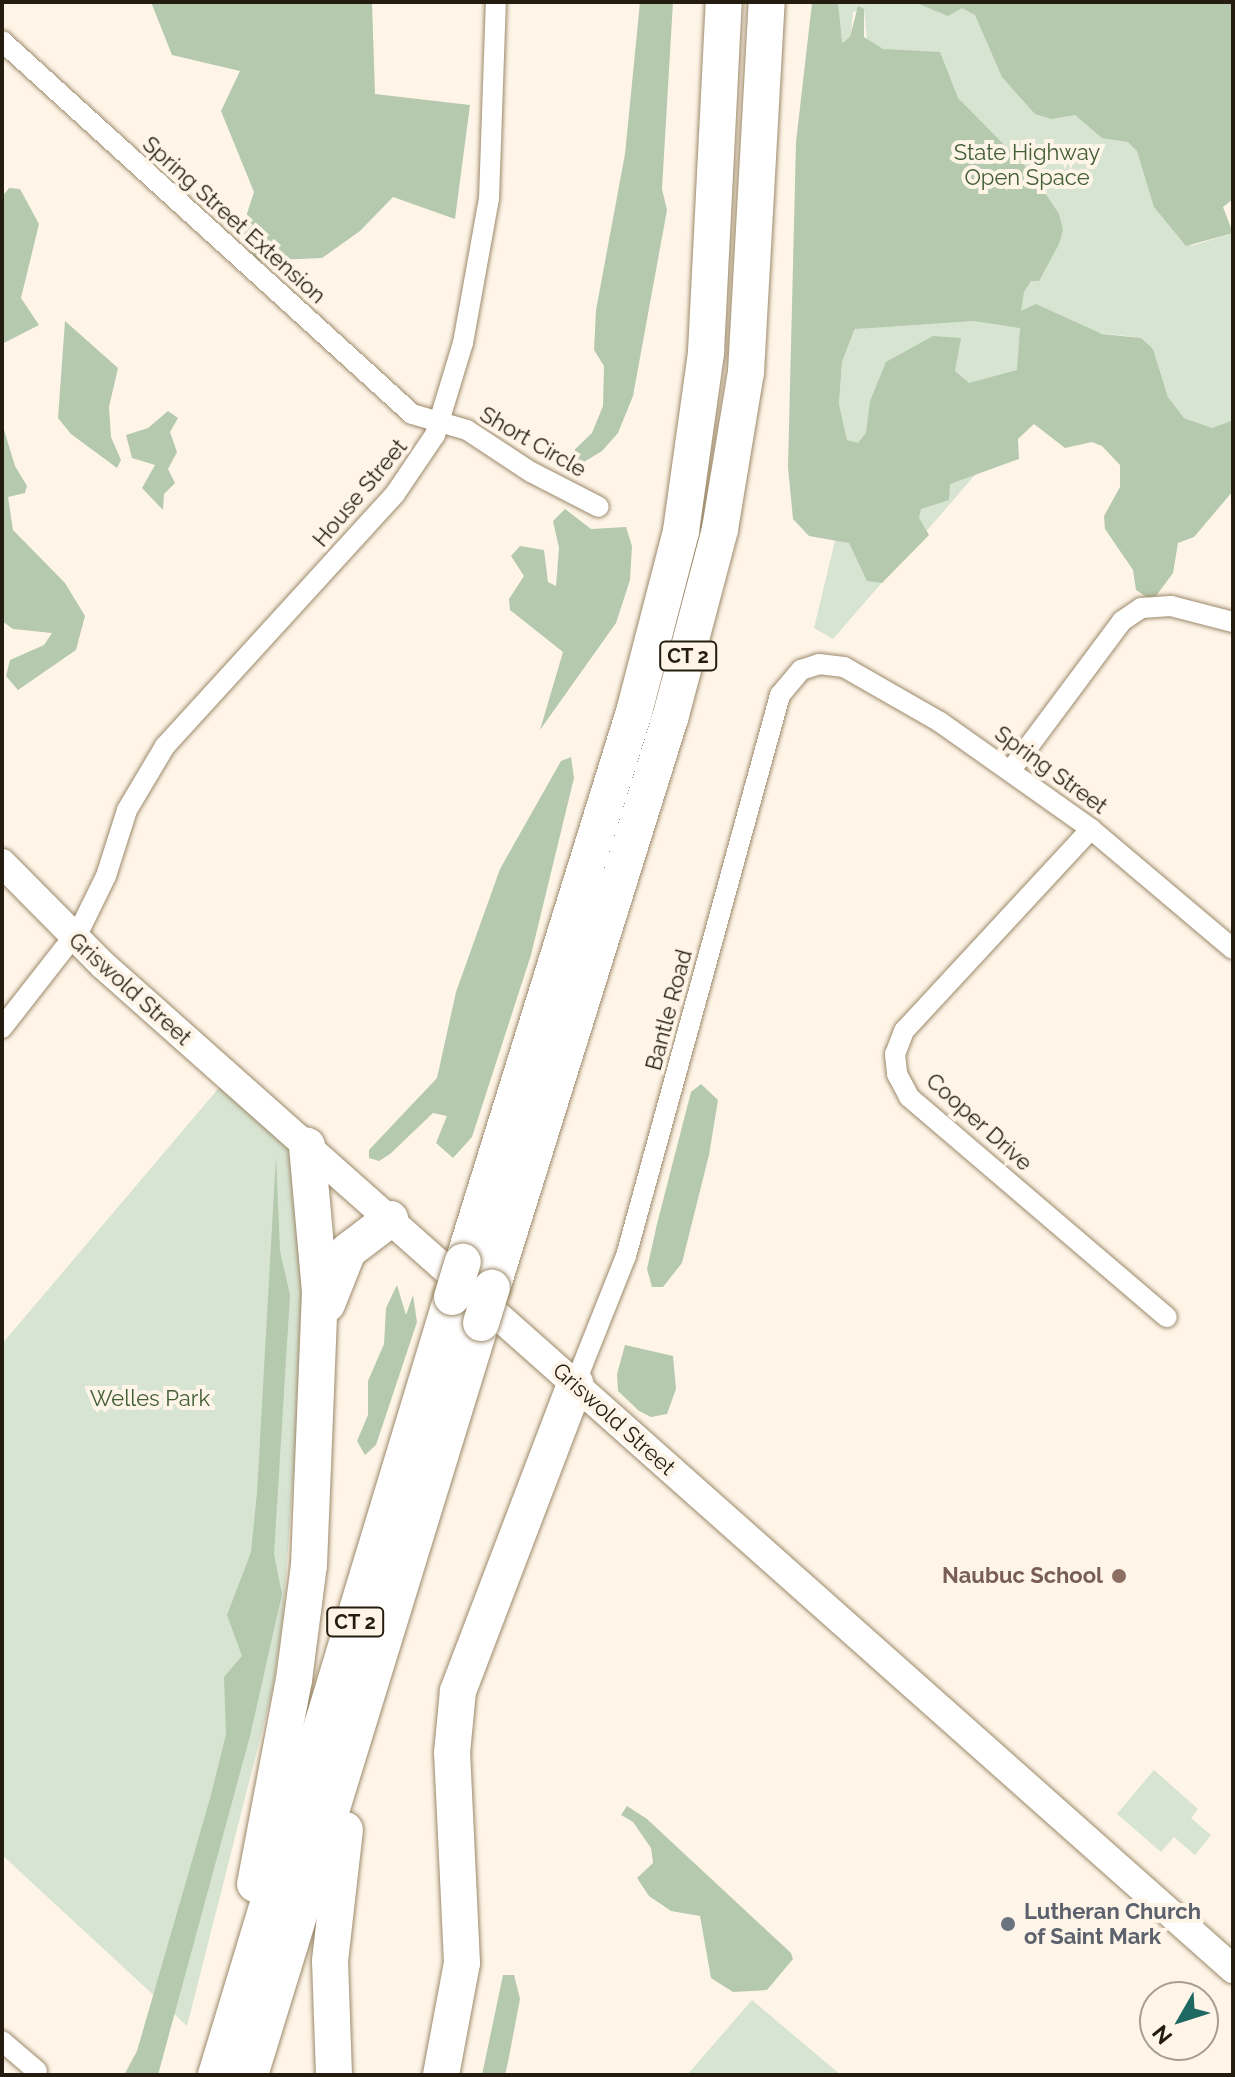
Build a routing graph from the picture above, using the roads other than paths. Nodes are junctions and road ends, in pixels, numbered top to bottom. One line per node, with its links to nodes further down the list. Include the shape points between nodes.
1 (496, 2): 5 (street, House Street, via 491,186 466,333)
2 (724, 2): 21 (highway, CT 2, bridge, via 706,352 681,531 634,712)
3 (767, 2): 20 (highway, CT 2, bridge, via 748,349 725,507 678,692)
4 (2, 41): 5 (street, Spring Street Extension, via 402,406)
5 (441, 423): 6 (street, Short Circle, via 467,430 531,472); 12 (street, House Street, via 395,494 165,746 134,795 100,891)
6 (599, 507)
7 (1233, 622): 9 (street, via 1171,606 1141,608 1122,621)
8 (819, 664): 9 (street, Spring Street, via 844,667 876,683); 19 (street, Bantle Road, via 792,677 780,695 626,1256)
9 (1011, 770): 10 (street, Spring Street)
10 (1091, 829): 13 (street, Spring Street); 17 (street, Cooper Drive, via 904,1031 895,1054 897,1074 909,1097)
11 (2, 863): 12 (main road, Griswold Street)
12 (74, 939): 14 (street, House Street); 15 (main road, Griswold Street)
13 (1233, 949)
14 (2, 1028)
15 (307, 1146): 16 (main road, Griswold Street); 18 (highway, via 318,1225)
16 (390, 1219): 18 (highway, via 346,1255); 19 (main road, Griswold Street)
17 (1167, 1317)
18 (320, 1325): 21 (highway, via 306,1598 257,1868)
19 (575, 1384): 22 (main road, Griswold Street); 28 (highway, via 556,1445 471,1647 457,1699 452,1753 462,1963)
20 (368, 1692): 26 (highway, CT 2); 27 (highway, via 331,1930)
21 (255, 1946): 25 (highway, CT 2)
22 (1233, 1969)
23 (2, 2041): 24 (street)
24 (37, 2071)
25 (216, 2075)
26 (250, 2075)
27 (334, 2075)
28 (441, 2075)

